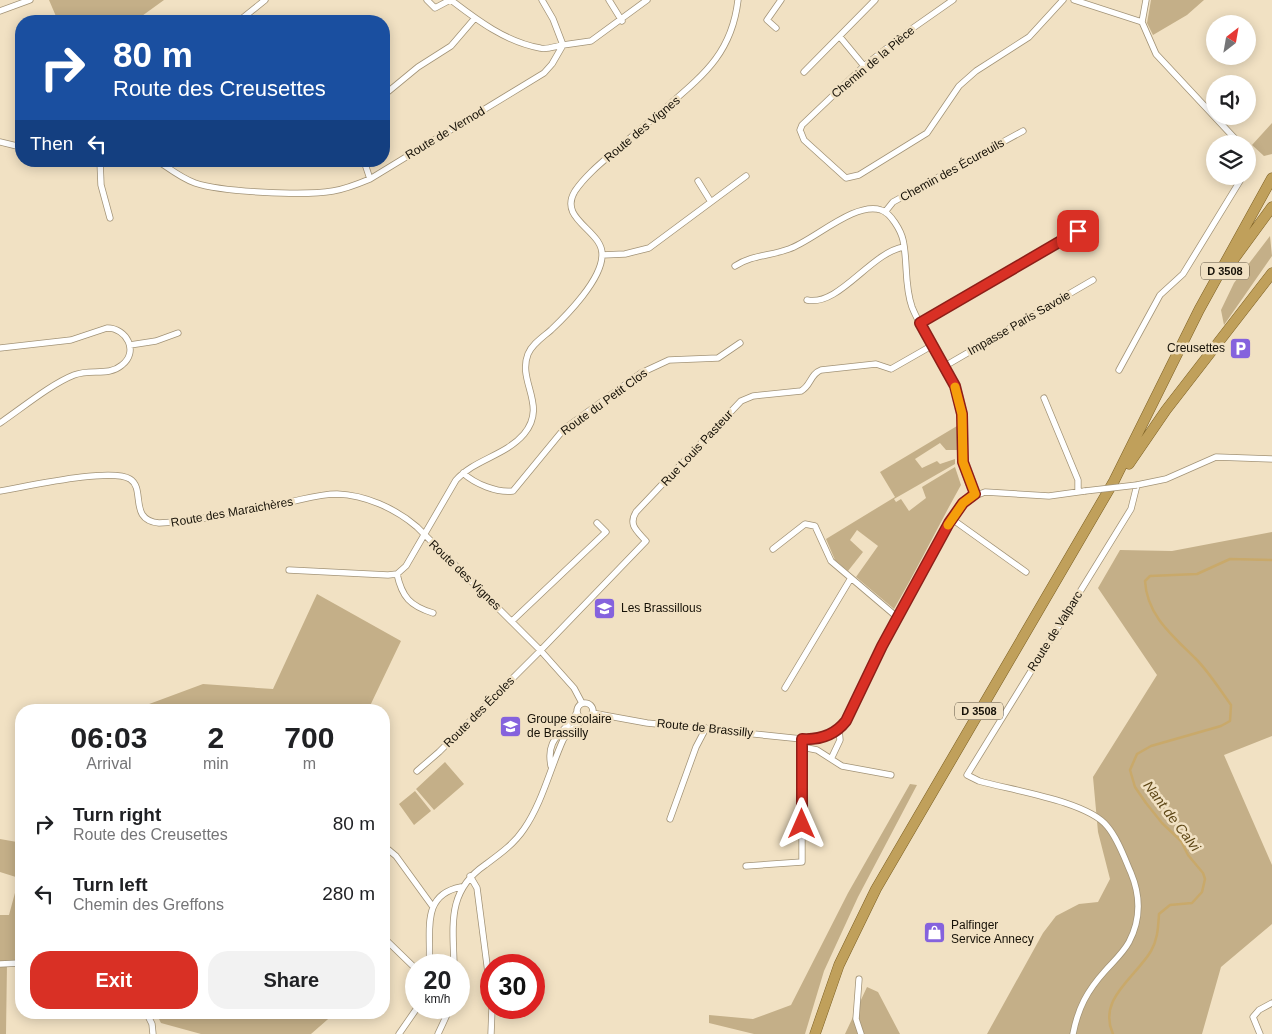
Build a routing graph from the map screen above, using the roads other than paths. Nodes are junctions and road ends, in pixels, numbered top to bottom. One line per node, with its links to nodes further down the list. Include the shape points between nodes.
1 (30, 0): 15 (street)
2 (265, 0): 16 (street)
3 (427, 0): 4 (street, via 435,8)
4 (450, 0): 17 (street)
5 (542, 0): 22 (street)
6 (609, 0): 18 (street)
7 (648, 0): 18 (street)
8 (738, 0): 46 (street, Route des Vignes, via 724,48 709,70 604,161 573,195 574,215 598,241)
9 (781, 0): 20 (street, via 767,20)
10 (875, 0): 21 (street)
11 (954, 0): 23 (street, Chemin de la Pièce)
12 (1063, 0): 23 (street, Chemin de la Pièce, via 1029,37 976,71 959,86 927,133 859,175 848,178 804,140 800,130 804,122)
13 (1074, 0): 19 (street)
14 (1146, 0): 19 (street)
15 (0, 11)
16 (247, 15)
17 (475, 18): 22 (street, via 503,35 538,48); 25 (street, via 452,46 418,66)
18 (622, 20): 22 (street, via 588,43)
19 (1142, 22): 27 (street, via 1161,60)
20 (776, 28)
21 (840, 38): 23 (street); 24 (street)
22 (563, 45): 33 (street, Route de Vernod, via 544,73)
23 (864, 66)
24 (804, 72)
25 (390, 90)
26 (1022, 131): 42 (street, Chemin des Écureuils, via 893,202)
27 (1232, 135)
28 (0, 142): 29 (street)
29 (15, 146)
30 (100, 167): 43 (street, via 101,185)
31 (167, 167): 37 (street, Route de Vernod, via 197,184 248,190 332,192)
32 (366, 167): 37 (street)
33 (390, 167)
34 (390, 167): 37 (street, Route de Vernod)
35 (746, 176): 40 (street)
36 (1272, 178): 53 (highway)
37 (370, 179)
38 (698, 180): 40 (street)
39 (1237, 185): 59 (street, via 1183,274 1160,295)
40 (711, 202): 46 (street, via 649,248)
41 (1272, 207): 53 (highway, D 3508, via 1231,262)
42 (885, 212): 45 (street, via 901,232); 47 (street, via 875,209 858,212 797,246 748,258)
43 (110, 218)
44 (1078, 231): 51 (street)
45 (904, 247): 50 (street, via 889,251 831,296); 51 (street, via 909,296)
46 (602, 255): 63 (street, Route des Vignes, via 598,270 575,305 528,352 526,367 534,407 529,427 512,447)
47 (735, 266)
48 (1272, 273): 68 (highway, via 1166,410)
49 (1093, 280): 58 (street, Impasse Paris Savoie)
50 (807, 300)
51 (920, 323): 56 (street)
52 (178, 333): 55 (street)
53 (1185, 338): 68 (highway, D 3508)
54 (740, 343): 63 (street, Route du Petit Clos, via 718,358 668,360 641,373 564,429 513,491 493,488)
55 (130, 345): 57 (street, via 123,334 107,328 71,340); 61 (street, via 129,357 117,369 76,374)
56 (933, 345): 58 (street); 80 (street, Rue Louis Pasteur, via 891,369 876,364 820,370 801,391 753,396 741,401 636,512 632,524 646,541)
57 (0, 348)
58 (946, 366): 67 (street, via 960,401 963,462)
59 (1120, 370)
60 (1044, 398): 66 (street, via 1078,480)
61 (0, 422)
62 (1272, 459): 64 (street, via 1216,457 1166,479)
63 (463, 473): 71 (street, Route des Vignes, via 452,485)
64 (1137, 485): 66 (street, bridge); 119 (street, Route de Valparc, via 1131,509 967,775 979,782 1069,804 1099,818 1117,842 1137,887 1139,909 1134,933 1122,953 1082,1000)
65 (0, 491): 71 (street, Route des Maraichères, via 93,476 120,476 134,484 142,515 149,521 160,523 343,495 361,497 386,506)
66 (1078, 492): 67 (street, via 1048,496 992,491)
67 (975, 494): 69 (street, via 967,499)
68 (1100, 506): 117 (highway, D 3508, via 876,888 839,965)
69 (952, 519): 74 (street); 78 (street)
70 (597, 523): 79 (street, via 606,532)
71 (424, 534): 75 (street, via 406,566); 79 (street, Route des Vignes)
72 (773, 549): 76 (street, via 805,524 812,525 817,528 831,561)
73 (289, 570): 75 (street)
74 (1026, 572)
75 (397, 574): 77 (street, via 407,600 415,607)
76 (852, 578): 78 (street); 81 (street)
77 (433, 613)
78 (897, 617): 87 (street, via 848,718)
79 (512, 621): 80 (street, Route des Vignes)
80 (541, 650): 82 (street, Route des Vignes, via 574,688); 92 (street, Route des Écoles)
81 (785, 688)
82 (582, 703): 83 (street); 84 (street, via 590,706)
83 (577, 712): 85 (street); 91 (street, via 551,745)
84 (592, 713): 85 (street); 86 (street, Route de Brassilly)
85 (584, 719): 91 (street, via 565,736)
86 (706, 728): 88 (street, Route de Brassilly); 94 (street)
87 (838, 729): 88 (street, Route de Brassilly, via 817,739); 90 (street, via 840,740)
88 (802, 739): 89 (street)
89 (802, 747): 90 (street); 96 (street, via 802,862)
90 (832, 757): 93 (street, via 842,766)
91 (551, 766): 97 (street, via 532,815 521,833)
92 (416, 771)
93 (891, 775)
94 (670, 818)
95 (390, 851): 99 (street)
96 (746, 866)
97 (470, 876): 98 (street); 103 (street, via 477,888)
98 (461, 887): 99 (street, via 448,890); 102 (street, via 454,914)
99 (433, 907): 101 (street)
100 (390, 944): 104 (street)
101 (430, 954)
102 (454, 954)
103 (486, 954)
104 (405, 958)
105 (15, 963): 106 (street)
106 (0, 964)
107 (859, 979): 118 (street, via 856,1019)
108 (1272, 1003): 120 (street, via 1253,1017)
109 (150, 1019): 113 (street)
110 (409, 1019): 114 (street)
111 (445, 1019): 115 (street)
112 (492, 1019): 116 (street)
113 (153, 1034)
114 (399, 1034)
115 (438, 1034)
116 (491, 1034)
117 (815, 1034)
118 (860, 1034)
119 (1073, 1034)
120 (1260, 1034)

